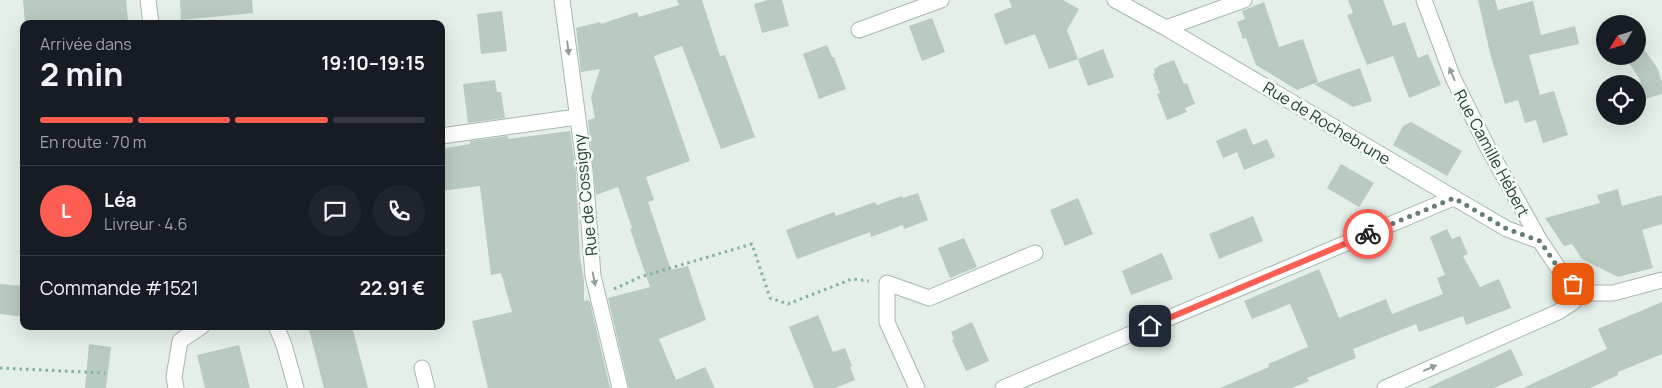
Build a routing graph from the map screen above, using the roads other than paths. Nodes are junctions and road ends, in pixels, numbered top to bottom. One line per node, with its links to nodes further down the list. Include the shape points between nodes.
1 (148, 0): 7 (street)
2 (562, 0): 10 (street, Rue de Cossigny, one-way to 10)
3 (941, 0): 9 (street)
4 (1114, 0): 8 (street, Rue de Rochebrune)
5 (1244, 0): 8 (street)
6 (1424, 0): 13 (street, Rue Camille Hébert, one-way to 6, via 1467,108)
7 (150, 20)
8 (1166, 28): 12 (street, Rue de Rochebrune)
9 (859, 30)
10 (577, 117): 11 (street); 23 (street, Rue de Cossigny, one-way to 23, via 586,171 593,276)
11 (445, 135)
12 (1454, 198): 13 (street, Rue de Rochebrune, via 1507,229); 25 (street)
13 (1540, 241): 16 (street, Rue Camille Hébert, via 1563,275)
14 (1035, 253): 24 (street, via 929,298 887,283 887,322)
15 (1662, 280): 16 (street, via 1613,293)
16 (1582, 293): 26 (street, one-way to 16, via 1558,312)
17 (196, 330): 20 (street, via 180,340 174,377)
18 (278, 330): 21 (street)
19 (422, 368): 22 (street)
20 (176, 388)
21 (296, 388)
22 (428, 388)
23 (620, 388)
24 (917, 388)
25 (1003, 388)
26 (1385, 388)

